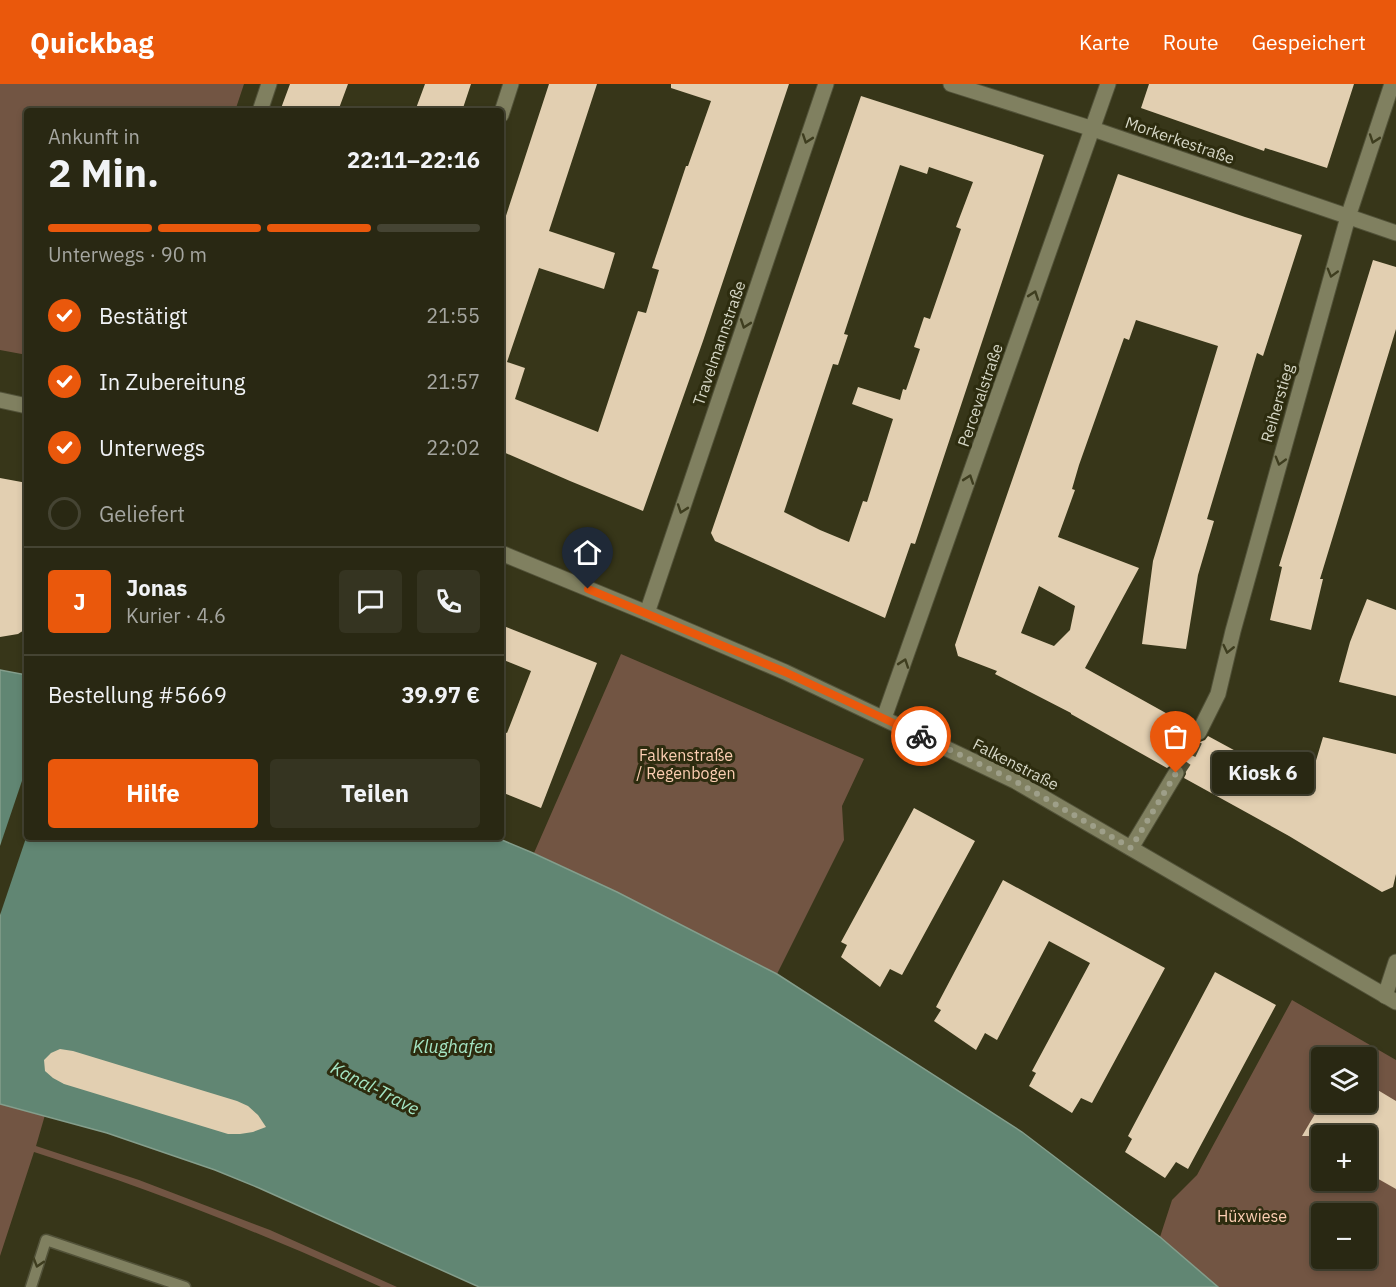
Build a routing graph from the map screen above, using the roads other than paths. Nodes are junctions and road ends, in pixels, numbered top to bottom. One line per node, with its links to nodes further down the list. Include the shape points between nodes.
1 (269, 84): 7 (street)
2 (511, 84): 8 (street)
3 (826, 84): 15 (street, Travelmannstraße, one-way to 15)
4 (951, 84): 9 (street, Morkerkestraße)
5 (1108, 84): 9 (street, Percevalstraße)
6 (1392, 84): 10 (street, Reiherstieg, one-way to 10)
7 (261, 108)
8 (503, 108)
9 (1093, 129): 10 (street, Morkerkestraße); 16 (street, Percevalstraße, one-way to 9)
10 (1348, 217): 11 (street, Morkerkestraße); 17 (street, Reiherstieg, one-way to 17, via 1218,693)
11 (1396, 232)
12 (0, 400): 13 (street)
13 (24, 405)
14 (504, 554): 15 (street, Falkenstraße)
15 (647, 613): 16 (street, Falkenstraße)
16 (884, 718): 19 (street, Falkenstraße, via 1015,781)
17 (1199, 732)
18 (1176, 773): 19 (street)
19 (1131, 848): 21 (street, Falkenstraße)
20 (1396, 962): 21 (street)
21 (1390, 999)
22 (31, 1287): 23 (lane, one-way to 22, via 45,1240)
23 (186, 1287)

